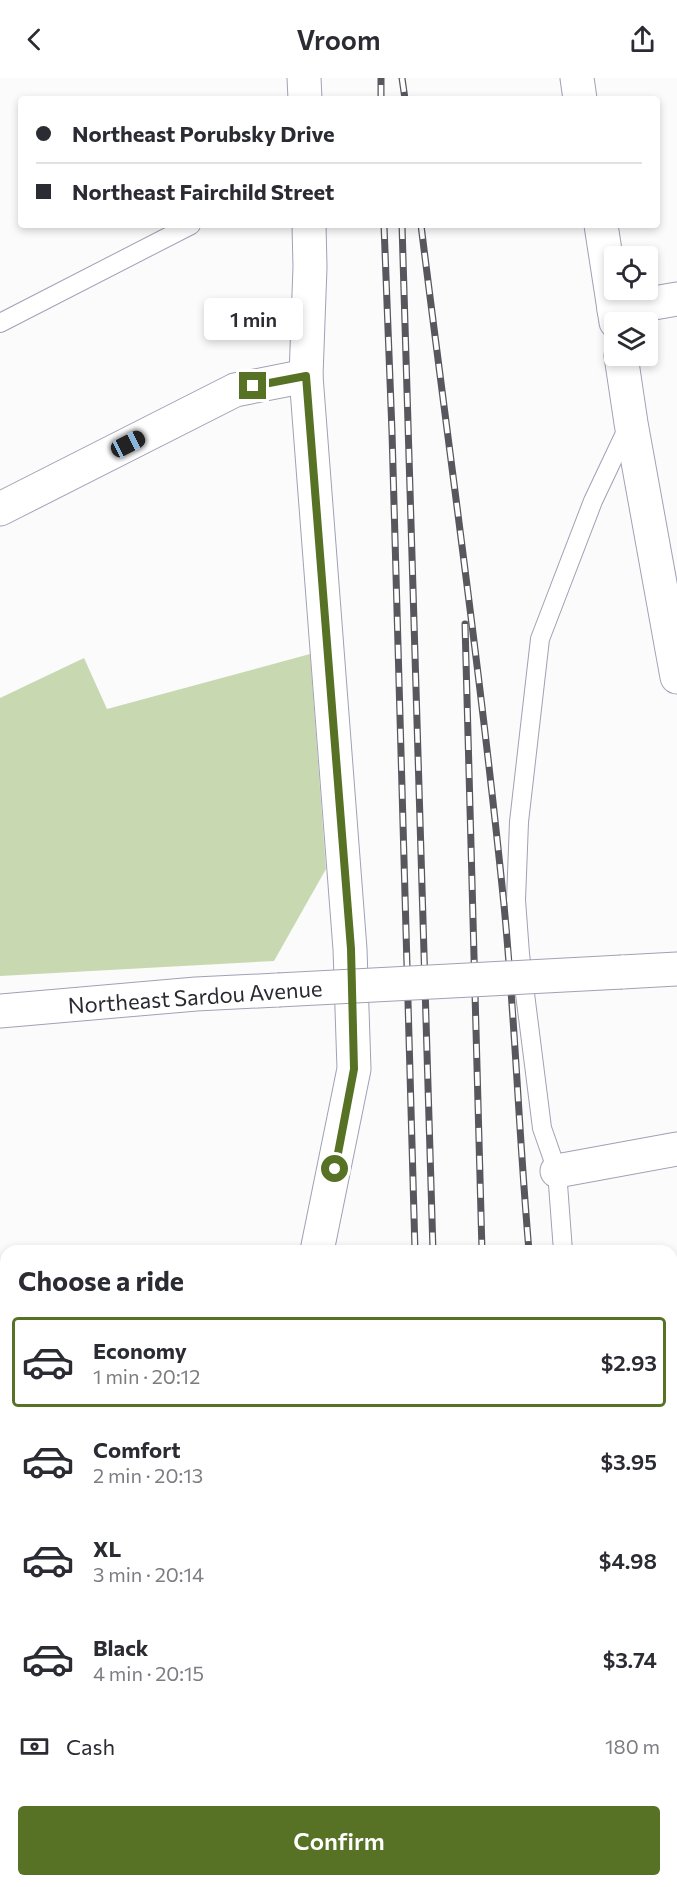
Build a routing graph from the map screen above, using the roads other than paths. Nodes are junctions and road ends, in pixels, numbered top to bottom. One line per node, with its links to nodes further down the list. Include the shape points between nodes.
1 (304, 78): 3 (street)
2 (577, 78): 4 (street)
3 (305, 96)
4 (580, 96)
5 (185, 228): 11 (lane)
6 (309, 228): 13 (street)
7 (600, 228): 9 (street)
8 (677, 299): 10 (street)
9 (614, 312)
10 (630, 312)
11 (0, 323)
12 (622, 366): 14 (street)
13 (306, 376): 15 (street, via 235,390); 21 (street, via 351,949 354,1069)
14 (631, 423): 16 (street); 20 (lane, via 594,501 540,639 519,822 516,900 520,954 542,1128)
15 (0, 509)
16 (677, 677)
17 (677, 969): 18 (street, Northeast Sardou Avenue, bridge, via 196,994)
18 (0, 1011)
19 (677, 1149): 20 (street)
20 (557, 1171): 22 (lane)
21 (318, 1245)
22 (563, 1245)

